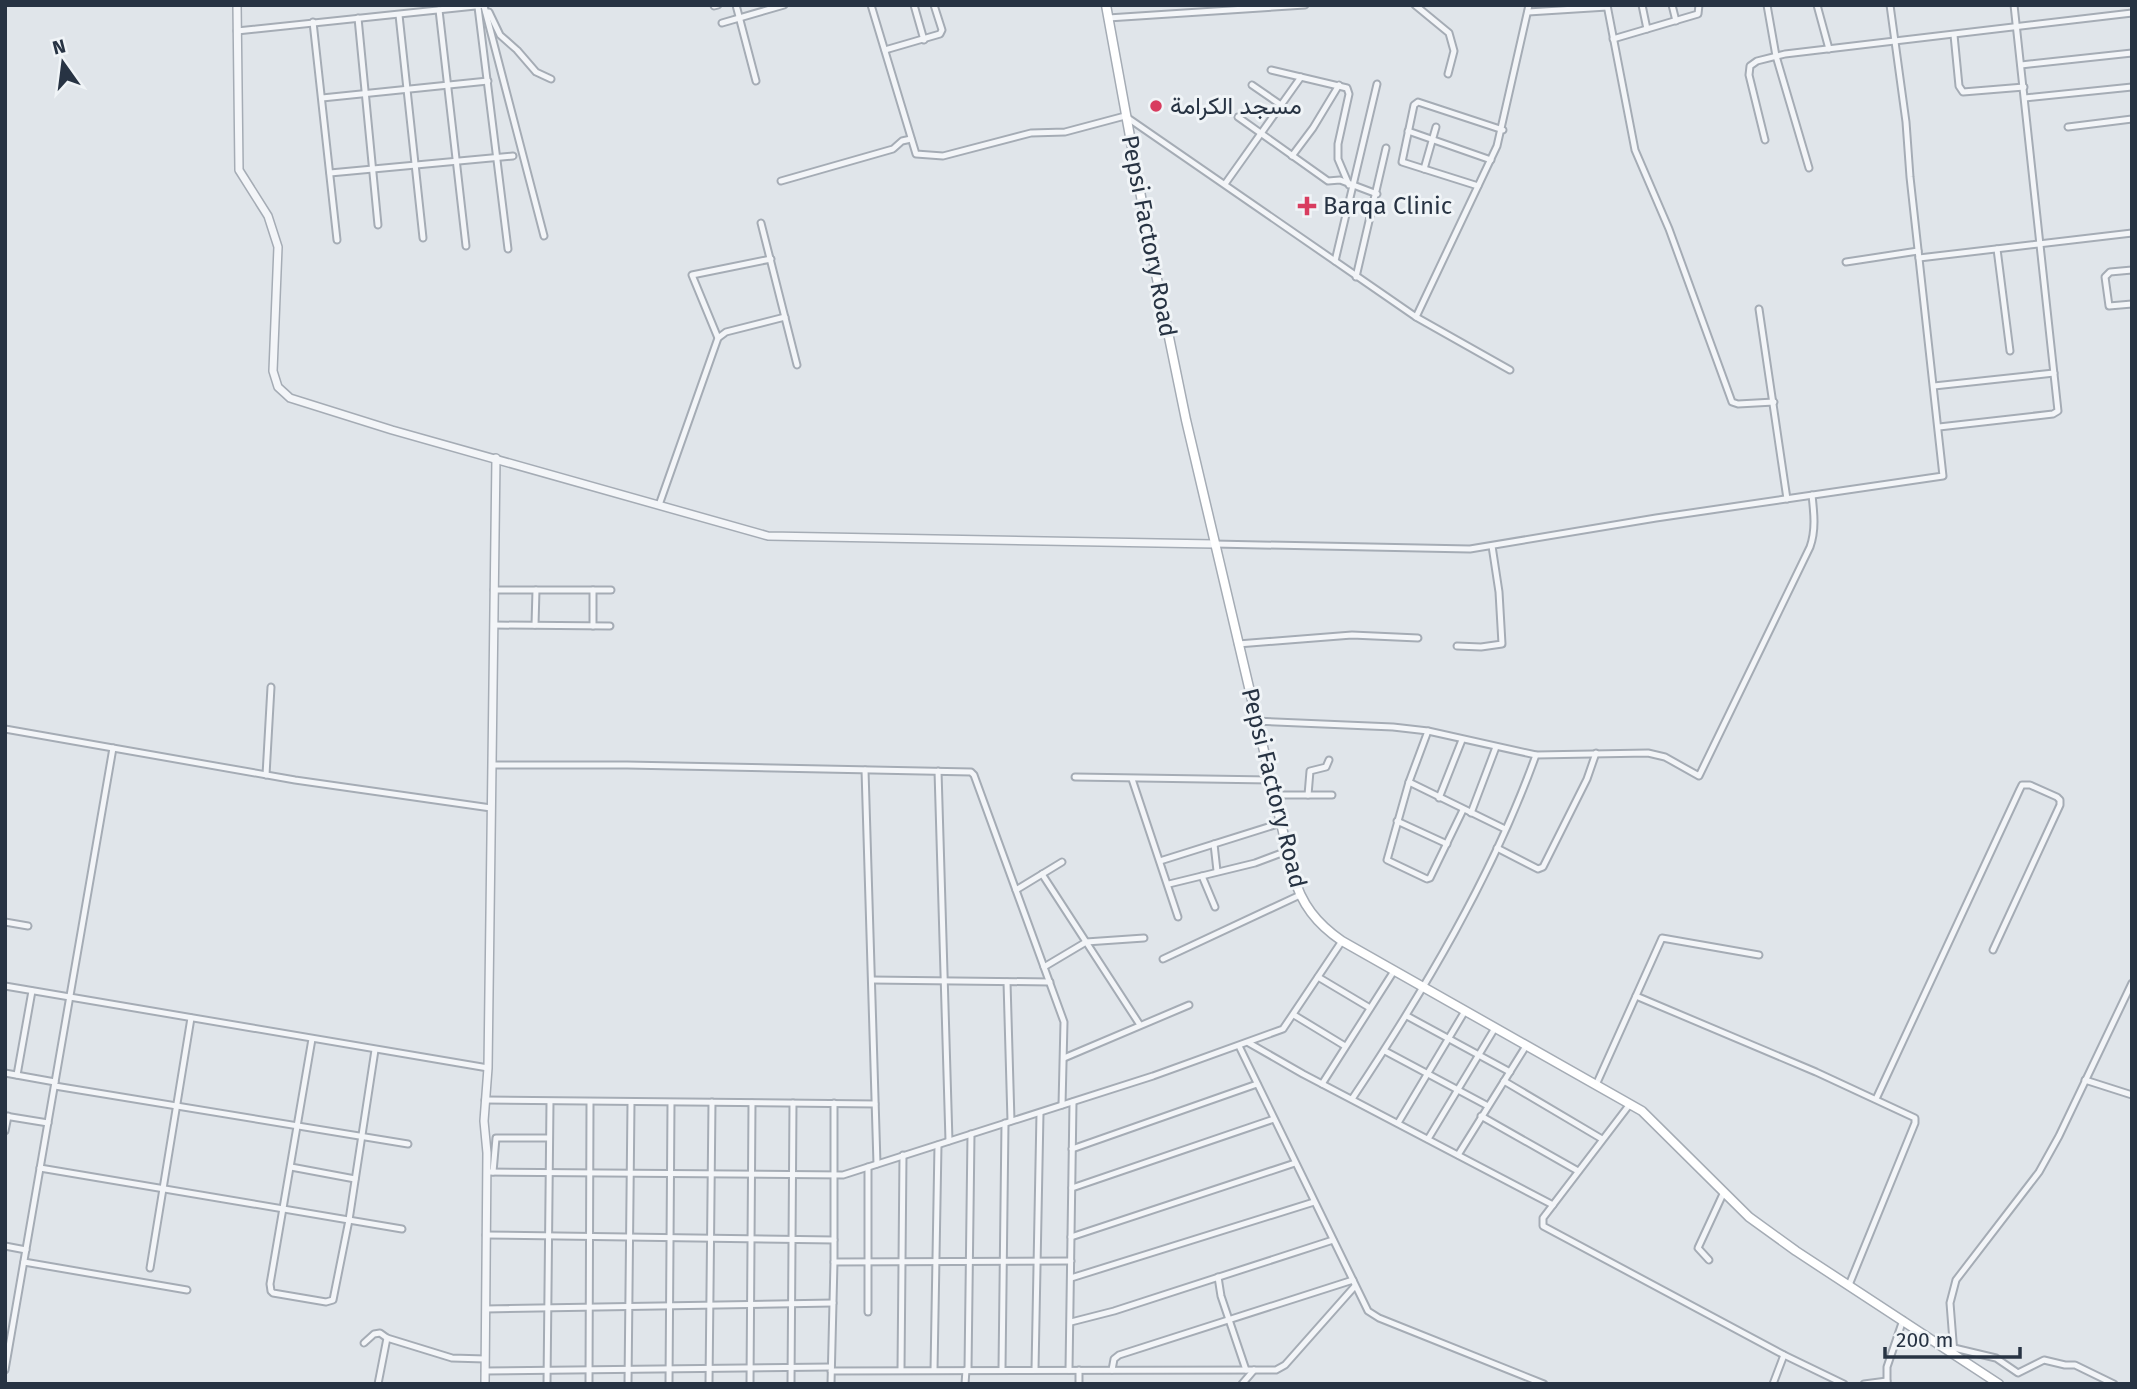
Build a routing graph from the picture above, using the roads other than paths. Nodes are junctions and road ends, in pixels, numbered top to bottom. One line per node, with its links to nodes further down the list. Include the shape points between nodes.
1 (237, 5): 31 (street)
2 (736, 5): 24 (street)
3 (784, 5): 24 (street)
4 (870, 5): 38 (street)
5 (914, 5): 35 (street)
6 (934, 5): 35 (street, via 942,33)
7 (1106, 5): 25 (main road, Pepsi Factory Road)
8 (1305, 5): 25 (street)
9 (1415, 5): 43 (street, via 1449,33 1454,51)
10 (1642, 5): 30 (street)
11 (1672, 5): 26 (street)
12 (1699, 5): 26 (street, via 1700,13)
13 (1767, 5): 40 (street)
14 (1817, 5): 37 (street)
15 (1890, 5): 36 (street)
16 (2014, 5): 29 (street)
17 (1607, 6): 19 (street); 34 (street)
18 (483, 8): 20 (street); 32 (street, via 489,12); 46 (street)
19 (1529, 8): 64 (street)
20 (439, 10): 22 (street); 49 (street)
21 (2132, 13): 29 (street)
22 (399, 15): 23 (street); 54 (street)
23 (358, 18): 27 (street); 55 (street)
24 (740, 18): 28 (street); 47 (street)
25 (1108, 18): 59 (main road, Pepsi Factory Road)
26 (1676, 21): 30 (street)
27 (313, 22): 31 (street); 56 (street)
28 (722, 23)
29 (2017, 27): 33 (street); 41 (street)
30 (1647, 29): 34 (street)
31 (237, 31): 114 (street, via 239,170 268,216 277,243 273,372 278,387 290,398)
32 (494, 34): 45 (street, via 536,72); 89 (street)
33 (1954, 35): 36 (street); 52 (street, via 1961,90)
34 (1613, 39): 112 (street, via 1635,150 1732,402)
35 (924, 40): 38 (street)
36 (1896, 42): 37 (street); 96 (street)
37 (1829, 49): 40 (street)
38 (886, 50): 67 (street)
39 (2132, 53): 41 (street)
40 (1776, 56): 69 (street, via 1752,64 1749,71); 77 (street)
41 (2021, 65): 52 (street)
42 (1271, 70): 44 (street)
43 (1448, 74)
44 (1301, 78): 51 (street); 58 (street)
45 (551, 79)
46 (488, 81): 49 (street); 73 (street)
47 (756, 82)
48 (1377, 84): 83 (street)
49 (449, 85): 54 (street); 75 (street)
50 (1252, 85): 58 (street)
51 (1339, 85): 72 (street); 83 (street, via 1349,92 1338,159)
52 (2024, 87): 57 (street)
53 (2132, 87): 57 (street)
54 (406, 89): 55 (street); 76 (street)
55 (365, 94): 56 (street); 79 (street)
56 (322, 98): 80 (street)
57 (2025, 98): 92 (street)
58 (1282, 105): 66 (street)
59 (1125, 116): 67 (street, via 1065,132 1031,133 943,156 916,154); 82 (street); 118 (main road, Pepsi Factory Road)
60 (1238, 117): 66 (street)
61 (2132, 120): 63 (street)
62 (1436, 127): 68 (street)
63 (2068, 127)
64 (1503, 130): 65 (street, via 1418,102); 74 (street)
65 (1408, 131): 68 (street); 78 (street, via 1401,160)
66 (1262, 134): 72 (street); 82 (street)
67 (911, 139): 81 (street, via 894,149)
68 (1433, 139): 74 (street); 78 (street)
69 (1765, 140)
70 (1386, 148): 85 (street)
71 (513, 156): 73 (street)
72 (1292, 156): 83 (street, via 1328,181 1340,180)
73 (496, 158): 75 (street); 94 (street)
74 (1491, 160): 84 (street)
75 (456, 162): 76 (street); 93 (street)
76 (415, 166): 79 (street); 90 (street)
77 (1809, 168)
78 (1424, 169): 84 (street)
79 (373, 170): 80 (street); 87 (street)
80 (330, 173): 91 (street)
81 (781, 181)
82 (1225, 184): 98 (street)
83 (1351, 186): 85 (street); 98 (street)
84 (1478, 186): 105 (street)
85 (1377, 194): 101 (street)
86 (761, 223): 97 (street)
87 (377, 225)
88 (2132, 233): 92 (street)
89 (544, 236)
90 (423, 238)
91 (337, 240)
92 (2040, 244): 95 (street); 110 (street)
93 (466, 246)
94 (509, 249)
95 (1997, 249): 96 (street); 107 (street)
96 (1919, 254): 99 (street); 111 (street)
97 (771, 258): 104 (street); 106 (street, via 692,275)
98 (1335, 261): 101 (street)
99 (1846, 261)
100 (2132, 270): 102 (street, via 2110,272 2105,277 2109,306)
101 (1356, 277): 105 (street)
102 (2132, 304)
103 (1759, 309): 112 (street)
104 (785, 317): 106 (street); 108 (street)
105 (1416, 317): 109 (street)
106 (718, 338): 117 (street)
107 (2010, 351)
108 (797, 365)
109 (1510, 370)
110 (2054, 373): 111 (street); 113 (street, via 2056,413)
111 (1934, 386): 113 (street)
112 (1774, 401): 116 (street)
113 (1939, 427): 115 (street, via 1943,476)
114 (496, 458): 117 (street); 120 (street)
115 (1812, 495): 116 (street); 138 (street, via 1814,536 1810,547 1699,776 1665,757)
116 (1787, 499): 119 (street)
117 (659, 505): 118 (street, via 776,536)
118 (1214, 544): 119 (street, via 1463,550); 129 (main road, Pepsi Factory Road)
119 (1492, 546): 130 (street, via 1503,641 1499,646)
120 (494, 590): 121 (street); 124 (street)
121 (536, 590): 122 (street); 125 (street)
122 (593, 590): 123 (street); 126 (street)
123 (611, 590)
124 (494, 625): 125 (street); 141 (street)
125 (536, 625): 126 (street)
126 (593, 626): 127 (street)
127 (610, 626)
128 (1418, 638): 129 (street, via 1352,635)
129 (1238, 644): 132 (main road, Pepsi Factory Road)
130 (1457, 646)
131 (271, 687): 144 (street)
132 (1255, 721): 134 (street); 147 (main road, Pepsi Factory Road)
133 (5, 729): 137 (street)
134 (1428, 731): 135 (street); 148 (street)
135 (1462, 740): 136 (street); 152 (street)
136 (1496, 747): 139 (street); 155 (street)
137 (113, 748): 144 (street); 192 (street)
138 (1596, 753): 139 (street); 161 (street, via 1543,867 1538,869)
139 (1536, 755): 158 (street)
140 (1329, 760): 150 (street, via 1327,766 1310,771)
141 (492, 765): 142 (street); 153 (street)
142 (866, 770): 143 (street); 184 (street)
143 (938, 771): 169 (street, via 973,773); 185 (street)
144 (266, 775): 153 (street)
145 (1076, 778): 146 (street)
146 (1132, 779): 147 (street); 163 (street)
147 (1270, 780): 149 (main road, Pepsi Factory Road)
148 (1409, 782): 152 (street); 156 (street)
149 (1274, 794): 150 (street); 157 (main road, Pepsi Factory Road)
150 (1308, 795): 151 (street)
151 (1332, 795)
152 (1439, 798): 154 (street)
153 (491, 808): 212 (street)
154 (1463, 810): 155 (street); 160 (street)
155 (1471, 813): 158 (street)
156 (1397, 821): 160 (street); 160 (street, via 1387,857 1406,870 1430,878)
157 (1281, 823): 159 (street); 162 (main road, Pepsi Factory Road)
158 (1505, 830): 161 (street)
159 (1214, 844): 163 (street); 165 (street)
160 (1447, 844)
161 (1497, 848): 190 (street)
162 (1287, 851): 165 (street); 170 (main road, Pepsi Factory Road)
163 (1160, 861): 168 (street)
164 (1062, 862): 166 (street)
165 (1217, 871): 167 (street)
166 (1042, 874): 169 (street); 177 (street)
167 (1202, 876): 168 (street); 171 (street)
168 (1169, 884): 172 (street)
169 (1016, 890): 181 (street)
170 (1300, 895): 176 (main road, Pepsi Factory Road, via 1317,921); 180 (street)
171 (1214, 907)
172 (1178, 917)
173 (5, 922): 174 (street)
174 (27, 926)
175 (1144, 938): 177 (street)
176 (1342, 941): 182 (main road, Pepsi Factory Road); 183 (street)
177 (1086, 942): 181 (street); 200 (street)
178 (1993, 950): 226 (street, via 2060,805 2058,798 2026,784)
179 (1759, 955): 193 (street, via 1662,939)
180 (1163, 959)
181 (1045, 967): 187 (street)
182 (1394, 971): 190 (main road, Pepsi Factory Road); 195 (street)
183 (1318, 977): 195 (street); 197 (street)
184 (872, 980): 185 (street); 237 (street)
185 (944, 980): 186 (street); 256 (street)
186 (1007, 982): 187 (street); 247 (street)
187 (1050, 982): 211 (street, via 1063,1022)
188 (2132, 983): 217 (street)
189 (5, 986): 191 (street)
190 (1423, 988): 196 (main road, Pepsi Factory Road); 198 (street)
191 (32, 991): 192 (street); 216 (street)
192 (69, 996): 199 (street); 219 (street)
193 (1636, 996): 222 (street); 226 (street)
194 (1189, 1005): 200 (street)
195 (1370, 1008): 206 (street)
196 (1465, 1011): 201 (main road, Pepsi Factory Road); 203 (street)
197 (1294, 1015): 204 (street, via 1283,1029); 206 (street)
198 (1407, 1016): 203 (street); 209 (street)
199 (191, 1018): 202 (street); 240 (street)
200 (1140, 1025): 211 (street)
201 (1495, 1028): 207 (main road, Pepsi Factory Road); 210 (street)
202 (312, 1039): 208 (street); 249 (street)
203 (1449, 1039): 210 (street); 215 (street)
204 (1249, 1042): 205 (street); 221 (street)
205 (1239, 1046): 220 (street); 231 (street)
206 (1345, 1046): 221 (street)
207 (1526, 1046): 213 (street); 222 (main road, Pepsi Factory Road)
208 (375, 1050): 212 (street); 252 (street)
209 (1385, 1051): 215 (street); 225 (street)
210 (1479, 1056): 213 (street); 223 (street)
211 (1064, 1058): 239 (street)
212 (488, 1069): 227 (street)
213 (1510, 1072): 218 (street)
214 (5, 1073): 216 (street)
215 (1428, 1074): 223 (street); 248 (street)
216 (17, 1075): 219 (street)
217 (2085, 1080): 224 (street); 330 (street, via 2034,1179 1956,1280 1951,1303)
218 (1504, 1082): 241 (street); 255 (street)
219 (55, 1084): 240 (street); 246 (street)
220 (1257, 1084): 245 (street); 259 (street)
221 (1322, 1084): 225 (street)
222 (1596, 1085): 238 (main road, Pepsi Factory Road)
223 (1458, 1090): 241 (street); 254 (street)
224 (2132, 1095)
225 (1352, 1099): 248 (street)
226 (1876, 1099): 313 (street, via 1913,1115 1915,1123)
227 (485, 1100): 228 (street); 268 (street)
228 (550, 1102): 229 (street); 253 (street)
229 (590, 1102): 232 (street); 270 (street)
230 (712, 1102): 233 (street); 234 (street); 273 (street)
231 (1073, 1102): 239 (street); 259 (street)
232 (631, 1103): 233 (street); 271 (street)
233 (671, 1103): 272 (street)
234 (752, 1103): 235 (street); 274 (street)
235 (793, 1103): 236 (street); 275 (street)
236 (834, 1103): 237 (street); 276 (street)
237 (875, 1104): 263 (street)
238 (1630, 1104): 255 (street); 280 (main road, Pepsi Factory Road, via 1656,1122)
239 (1062, 1105): 242 (street)
240 (178, 1106): 249 (street); 279 (street)
241 (1488, 1106): 244 (street)
242 (1040, 1113): 247 (street); 308 (street)
243 (6, 1116): 246 (street); 250 (street)
244 (1481, 1116): 260 (street); 267 (street)
245 (1274, 1119): 262 (street); 278 (street)
246 (48, 1123): 266 (street)
247 (1008, 1123): 251 (street); 307 (street)
248 (1398, 1123): 254 (street)
249 (298, 1126): 252 (street); 264 (street)
250 (5, 1131)
251 (971, 1134): 256 (street); 306 (street)
252 (362, 1137): 257 (street); 277 (street)
253 (549, 1138): 268 (street, via 496,1138); 269 (street)
254 (1429, 1139): 260 (street)
255 (1602, 1139): 267 (street)
256 (949, 1141): 258 (street)
257 (408, 1144)
258 (938, 1145): 261 (street); 305 (street)
259 (1072, 1149): 278 (street)
260 (1458, 1155): 282 (street)
261 (903, 1156): 263 (street); 304 (street)
262 (1296, 1163): 281 (street); 289 (street)
263 (877, 1164): 265 (street)
264 (291, 1167): 277 (street); 283 (street)
265 (868, 1167): 276 (street); 303 (street)
266 (40, 1168): 279 (street); 298 (street)
267 (1578, 1171): 282 (street)
268 (490, 1172): 269 (street); 286 (street)
269 (549, 1173): 270 (street); 287 (street)
270 (589, 1174): 271 (street); 288 (street)
271 (630, 1174): 272 (street); 290 (street)
272 (671, 1174): 273 (street); 291 (street)
273 (712, 1175): 274 (street); 292 (street)
274 (752, 1175): 275 (street); 293 (street)
275 (793, 1176): 276 (street); 294 (street)
276 (833, 1176): 295 (street)
277 (355, 1179): 284 (street)
278 (1072, 1188): 289 (street)
279 (163, 1189): 283 (street); 309 (street)
280 (1723, 1194): 299 (street, via 1698,1248); 313 (main road, Pepsi Factory Road, via 1758,1224)
281 (1314, 1202): 296 (street); 311 (street)
282 (1553, 1205): 331 (street, via 1542,1222 1547,1229)
283 (284, 1209): 284 (street); 284 (street, via 271,1291 326,1302 333,1300)
284 (349, 1220): 285 (street)
285 (402, 1228)
286 (486, 1235): 287 (street); 323 (street)
287 (549, 1237): 288 (street); 322 (street)
288 (590, 1237): 290 (street); 321 (street)
289 (1071, 1237): 300 (street)
290 (629, 1238): 291 (street); 319 (street)
291 (672, 1238): 292 (street); 320 (street)
292 (711, 1238): 293 (street); 318 (street)
293 (751, 1239): 294 (street); 317 (street)
294 (792, 1239): 295 (street); 315 (street)
295 (834, 1240): 302 (street)
296 (1333, 1240): 310 (street); 312 (street)
297 (5, 1246): 298 (street)
298 (26, 1250): 301 (street)
299 (1709, 1260)
300 (1071, 1261): 308 (street); 311 (street)
301 (24, 1262): 314 (street); 340 (street)
302 (834, 1262): 303 (street); 316 (street)
303 (868, 1262): 304 (street); 324 (street)
304 (902, 1262): 305 (street); 343 (street)
305 (936, 1262): 306 (street); 344 (street)
306 (969, 1262): 307 (street); 345 (street)
307 (1003, 1262): 308 (street); 339 (street)
308 (1037, 1262): 346 (street)
309 (150, 1268)
310 (1218, 1277): 325 (street); 327 (street)
311 (1071, 1278): 327 (street)
312 (1354, 1283): 325 (street); 351 (street, via 1283,1367); 368 (street, via 1368,1311 1379,1318)
313 (1849, 1285): 326 (main road, Pepsi Factory Road)
314 (187, 1290)
315 (791, 1303): 316 (street); 317 (street); 333 (street)
316 (833, 1303): 338 (street)
317 (750, 1304): 318 (street); 335 (street)
318 (710, 1305): 320 (street); 334 (street)
319 (628, 1306): 320 (street); 321 (street); 336 (street)
320 (670, 1306): 337 (street)
321 (589, 1307): 322 (street); 342 (street)
322 (548, 1308): 323 (street); 341 (street)
323 (486, 1309): 332 (street)
324 (868, 1312)
325 (1229, 1320): 349 (street, via 1117,1356); 350 (street)
326 (1903, 1320): 330 (main road, Pepsi Factory Road); 354 (street, via 1887,1367)
327 (1071, 1322): 347 (street)
328 (387, 1338): 329 (street, via 377,1333); 332 (street, via 438,1355); 355 (street)
329 (364, 1343)
330 (1954, 1351): 372 (main road, Pepsi Factory Road); 373 (street, via 1996,1358 2018,1373 2044,1360 2075,1365)
331 (1784, 1355): 353 (street); 369 (street)
332 (485, 1359): 352 (street)
333 (791, 1367): 335 (street); 338 (street); 363 (street)
334 (709, 1368): 335 (street); 337 (street); 361 (street)
335 (750, 1368): 362 (street)
336 (628, 1369): 337 (street); 342 (street); 359 (street)
337 (669, 1369): 360 (street)
338 (831, 1369): 343 (street); 364 (street)
339 (1002, 1369): 345 (street); 346 (street)
340 (5, 1370)
341 (547, 1370): 342 (street); 352 (street); 357 (street)
342 (589, 1370): 358 (street)
343 (901, 1370): 344 (street)
344 (934, 1370): 345 (street)
345 (967, 1370): 365 (street)
346 (1035, 1370): 347 (street)
347 (1069, 1370): 348 (street)
348 (1079, 1370): 349 (street); 366 (street)
349 (1112, 1370): 350 (street)
350 (1245, 1370): 351 (street)
351 (1254, 1370): 367 (street)
352 (485, 1371): 356 (street)
353 (1830, 1381): 370 (street)
354 (1887, 1382): 371 (street)
355 (378, 1384)
356 (485, 1384)
357 (547, 1384)
358 (589, 1384)
359 (628, 1384)
360 (669, 1384)
361 (709, 1384)
362 (750, 1384)
363 (791, 1384)
364 (831, 1384)
365 (965, 1384)
366 (1079, 1384)
367 (1242, 1384)
368 (1544, 1384)
369 (1773, 1384)
370 (1844, 1384)
371 (1864, 1384)
372 (1999, 1384)
373 (2114, 1384)

